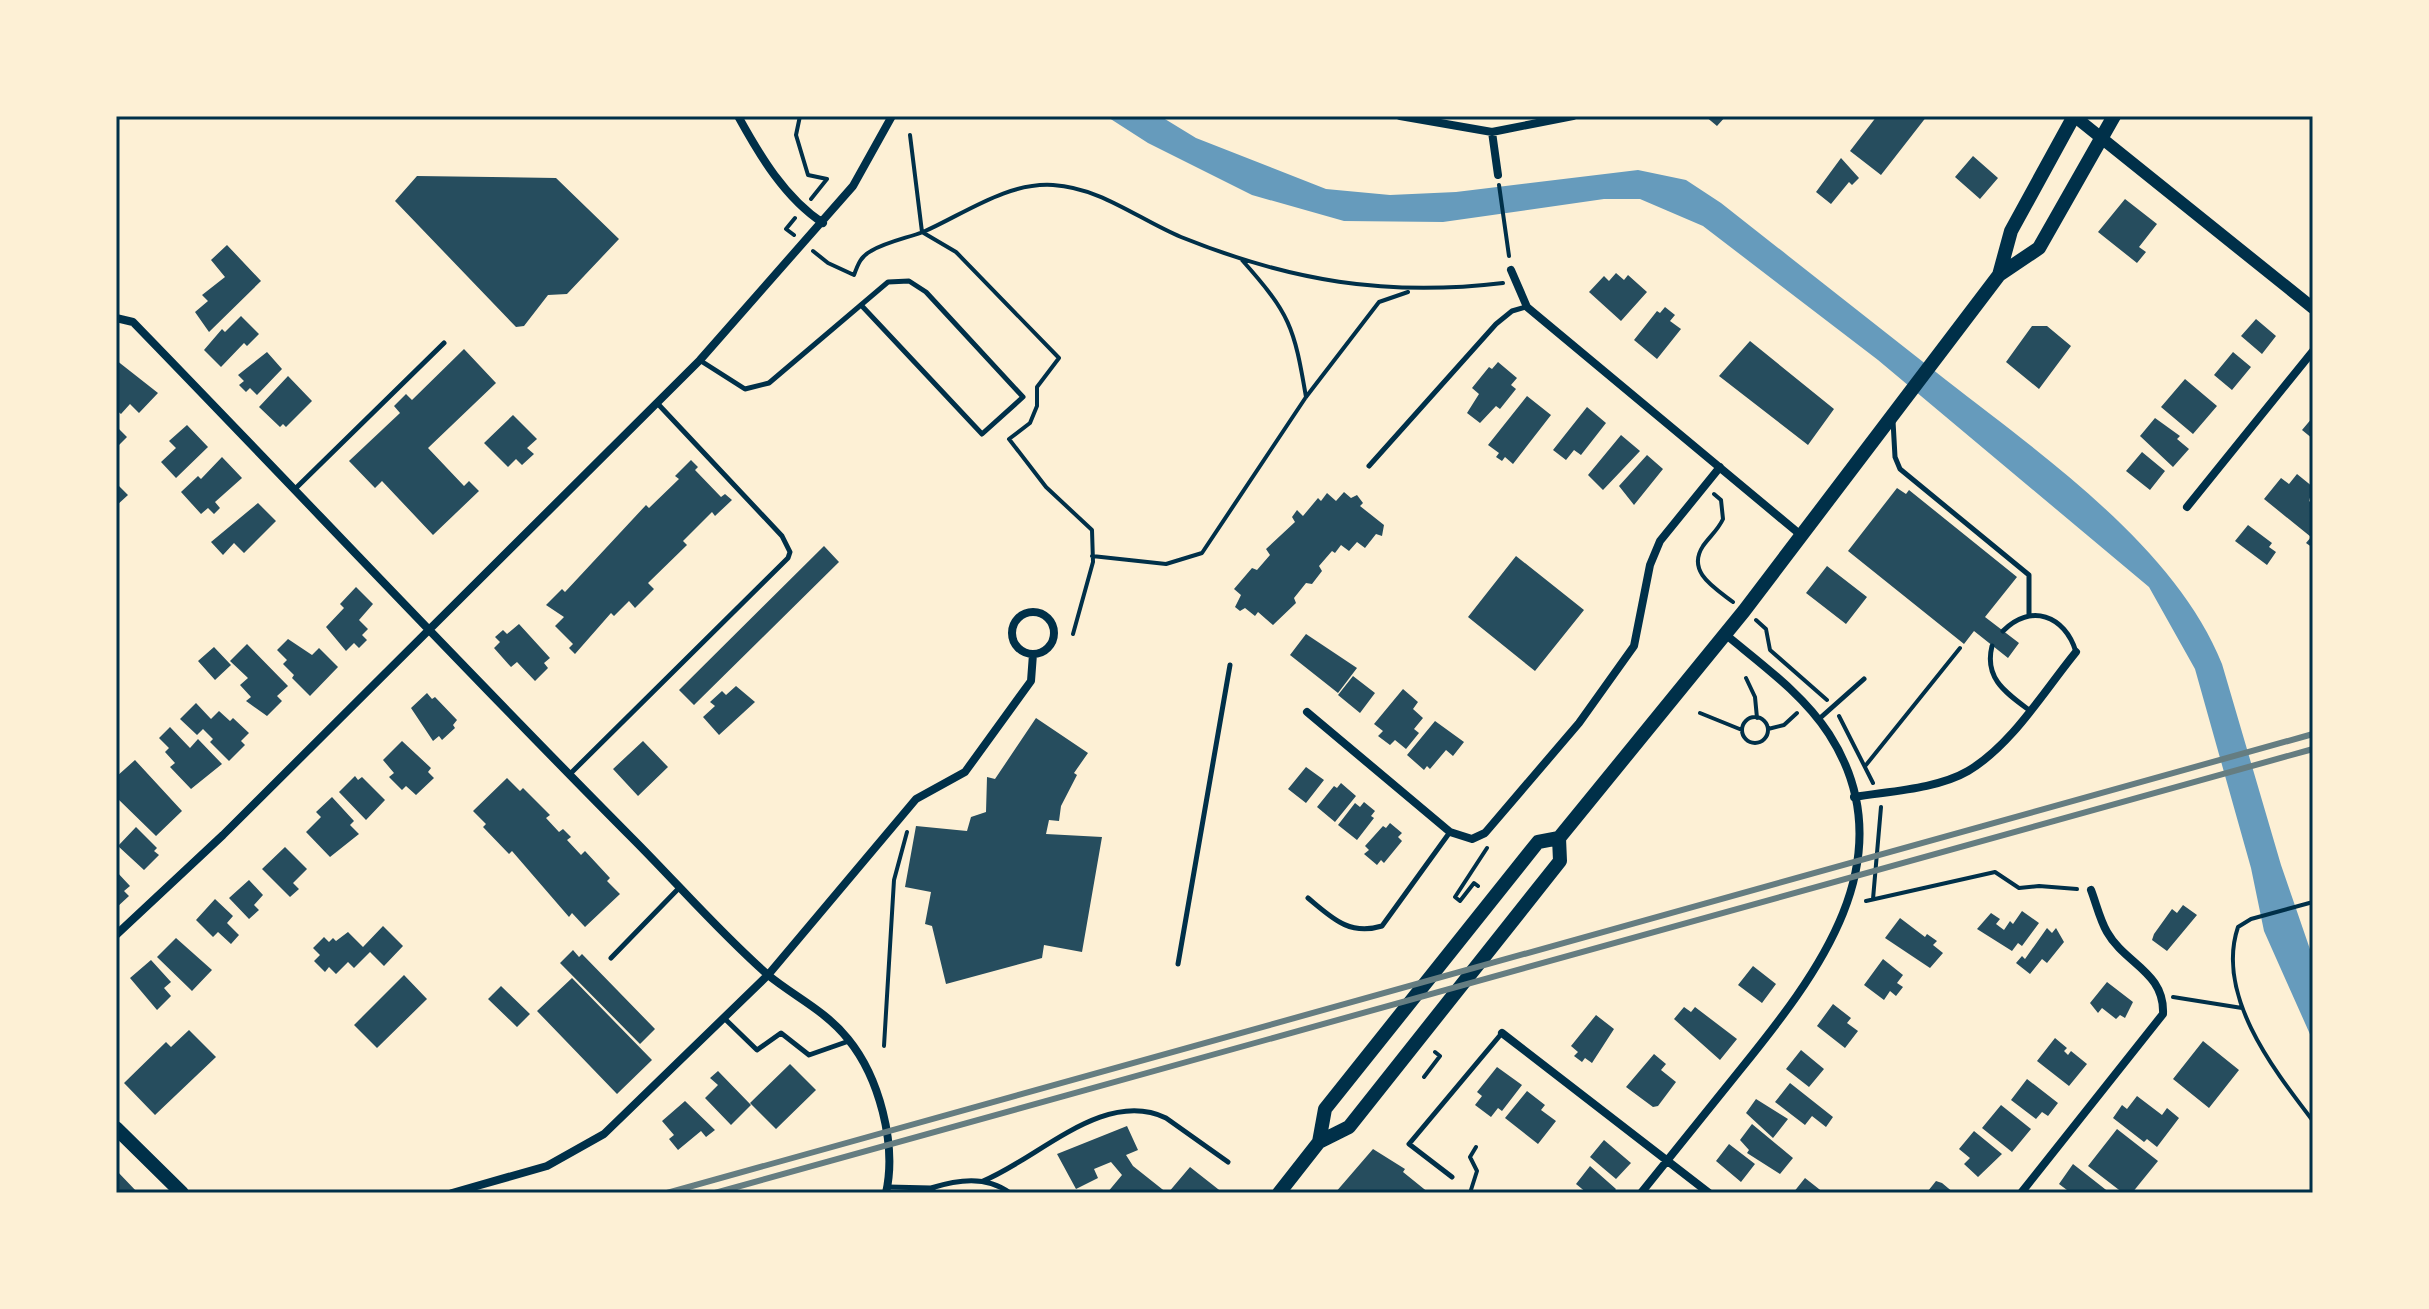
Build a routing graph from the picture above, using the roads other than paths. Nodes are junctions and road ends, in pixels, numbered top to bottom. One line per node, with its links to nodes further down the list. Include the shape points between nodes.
1 (738, 116): 10 (street, via 802,210)
2 (892, 116): 10 (street, via 853,186)
3 (1400, 116): 7 (street)
4 (1573, 116): 7 (street)
5 (2074, 116): 8 (street); 12 (main road, via 2011,231)
6 (2114, 116): 8 (main road)
7 (1492, 132): 9 (street)
8 (2102, 138): 12 (main road, via 2039,248); 13 (street)
9 (1498, 175)
10 (823, 223): 19 (street)
11 (1511, 270): 15 (street)
12 (1999, 275): 21 (main road)
13 (2311, 303)
14 (861, 305): 14 (lane, via 888,282 909,281 926,292 1023,397 982,434); 19 (lane, via 769,383 745,389)
15 (1527, 307): 22 (lane, via 1496,324); 23 (street)
16 (116, 318): 24 (street, via 133,322)
17 (444, 343): 24 (lane)
18 (2313, 351): 25 (street)
19 (700, 360): 20 (street)
20 (658, 404): 28 (street); 39 (lane, via 789,544 790,552)
21 (1893, 414): 26 (main road); 27 (lane, via 1900,469 2029,575)
22 (1369, 466)
23 (1720, 467): 26 (street); 41 (street, via 1660,541 1634,646 1579,723 1485,833 1472,839)
24 (295, 489): 28 (street)
25 (2187, 507)
26 (1802, 536): 30 (main road)
27 (2029, 614): 29 (lane); 32 (lane, via 2047,617 2072,639)
28 (431, 629): 39 (street); 46 (street)
29 (2003, 631)
30 (1725, 634): 38 (street); 42 (main road)
31 (1992, 646): 36 (lane, via 1989,659 1998,687)
32 (2076, 652): 36 (street)
33 (1033, 654): 33 (street, via 1051,645 1054,631 1048,617 1034,611 1014,622 1011,637 1019,649); 49 (street, via 1031,681 965,772 916,799)
34 (1230, 665): 48 (lane)
35 (1864, 679): 38 (lane)
36 (2029, 710): 40 (street, via 1996,750 1967,772)
37 (1307, 712): 41 (street)
38 (1818, 720): 40 (street, via 1836,746)
39 (569, 775): 43 (street)
40 (1854, 797): 55 (street, via 1858,839 1853,891 1826,954 1799,998)
41 (1450, 832): 45 (lane, via 1382,926 1345,928)
42 (1559, 838): 54 (main road, via 1560,861 1551,873 1349,1127); 54 (main road, via 1538,842 1325,1109)
43 (681, 886): 47 (lane); 49 (street)
44 (2091, 890): 67 (street, via 2108,934 2151,975 2164,998 2163,1014)
45 (1308, 898)
46 (116, 935)
47 (611, 958)
48 (1178, 964)
49 (768, 975): 50 (street); 52 (street, via 826,1015)
50 (724, 1018): 52 (lane, via 757,1050 781,1033 809,1055); 62 (street, via 604,1134 547,1166)
51 (1502, 1033): 55 (street); 57 (lane, via 1409,1144)
52 (850, 1041): 59 (street, via 871,1079 883,1120)
53 (116, 1128): 61 (main road)
54 (1319, 1142): 64 (main road)
55 (1667, 1160): 65 (street); 66 (street)
56 (1228, 1162): 58 (lane, via 1156,1113 1126,1111 1087,1124)
57 (1452, 1177)
58 (983, 1181): 60 (lane, via 954,1181); 63 (lane)
59 (887, 1190): 60 (lane)
60 (933, 1191)
61 (182, 1193)
62 (452, 1193)
63 (1010, 1193)
64 (1279, 1193)
65 (1641, 1193)
66 (1709, 1193)
67 (2021, 1193)

